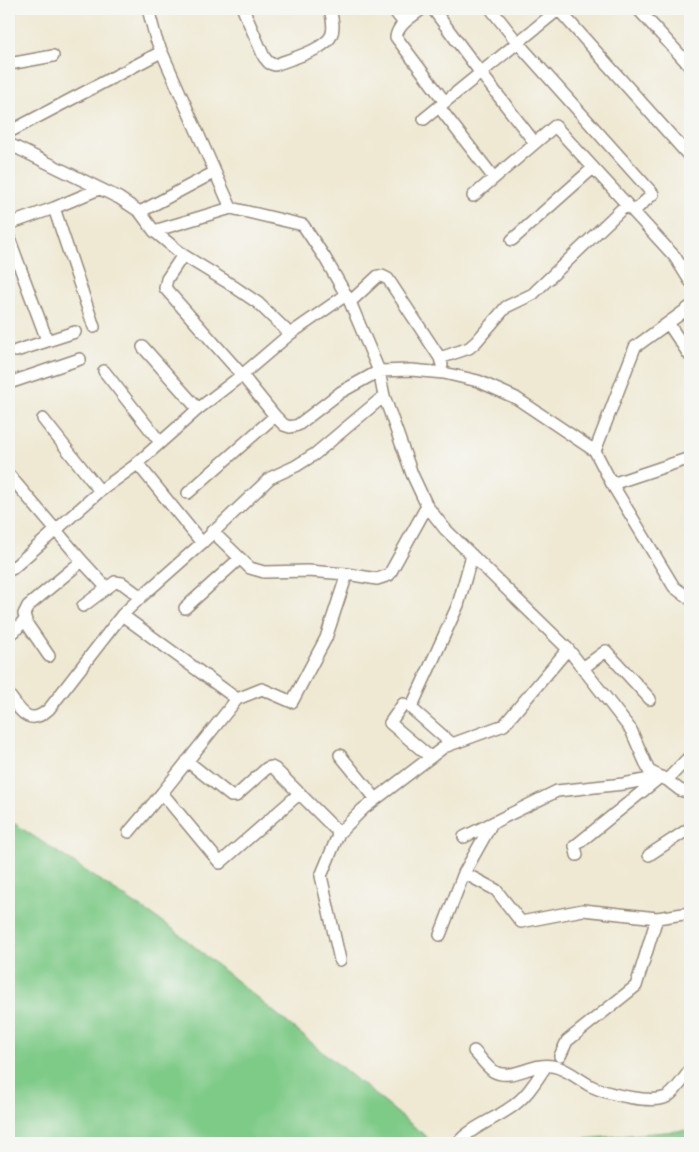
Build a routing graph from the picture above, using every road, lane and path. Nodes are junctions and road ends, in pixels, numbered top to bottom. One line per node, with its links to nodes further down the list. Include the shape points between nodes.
1 (148, 9): 12 (street)
2 (243, 9): 3 (street, via 268,63 275,65 327,42 332,35)
3 (330, 9)
4 (393, 9): 10 (street)
5 (422, 9): 10 (street)
6 (433, 9): 16 (street)
7 (491, 9): 11 (street)
8 (559, 9): 11 (street); 22 (street)
9 (638, 9): 15 (street)
10 (404, 23): 17 (street, via 396,38)
11 (517, 42): 16 (street); 30 (street, via 653,194)
12 (161, 52): 19 (street); 24 (street)
13 (53, 56): 14 (street)
14 (9, 64)
15 (690, 66)
16 (480, 72): 17 (street); 20 (street)
17 (442, 105): 18 (street); 25 (street)
18 (424, 119)
19 (9, 132)
20 (535, 143): 23 (street, via 555,126); 25 (street)
21 (9, 144): 26 (street)
22 (690, 157)
23 (592, 168): 30 (street); 35 (street)
24 (215, 172): 29 (street); 31 (street)
25 (494, 178): 27 (street)
26 (99, 189): 28 (street); 31 (street)
27 (473, 196)
28 (54, 208): 32 (street); 41 (street)
29 (231, 208): 33 (street); 38 (street, via 303,225)
30 (630, 208): 37 (street, via 674,257); 48 (street, via 533,294 506,307 469,348)
31 (140, 212): 33 (street)
32 (9, 224)
33 (154, 231): 36 (street)
34 (9, 238): 44 (street)
35 (512, 240)
36 (183, 255): 43 (street, via 258,303); 53 (street, via 167,279 165,288)
37 (690, 281)
38 (348, 298): 43 (street); 48 (street, via 378,276 388,279); 51 (street)
39 (690, 307): 40 (street)
40 (668, 323): 47 (street); 60 (street, via 635,347)
41 (94, 327)
42 (75, 332): 44 (street)
43 (290, 334): 53 (street)
44 (47, 340): 46 (street)
45 (143, 347): 56 (street)
46 (16, 351)
47 (690, 356)
48 (440, 358): 52 (street)
49 (80, 359): 54 (street)
50 (104, 371): 59 (street)
51 (379, 371): 52 (street); 55 (street); 57 (street, via 341,392 298,425 284,425)
52 (444, 373): 60 (street, via 478,381 516,398)
53 (242, 375): 56 (street); 57 (street)
54 (9, 383)
55 (384, 396): 67 (street); 69 (street, via 315,454 270,478)
56 (198, 409): 59 (street)
57 (275, 416): 66 (street)
58 (42, 418): 65 (street)
59 (160, 442): 62 (street)
60 (595, 451): 64 (street)
61 (690, 458): 64 (street)
62 (132, 467): 65 (street); 70 (street)
63 (9, 475): 68 (street)
64 (612, 484): 78 (street, via 674,587)
65 (100, 491): 68 (street)
66 (188, 492)
67 (427, 506): 71 (street); 75 (street, via 389,575 376,579)
68 (55, 530): 73 (street); 74 (street)
69 (212, 531): 70 (street); 72 (street)
70 (202, 543): 77 (street)
71 (472, 556): 84 (street); 93 (street, via 458,605 411,708)
72 (239, 559): 75 (street, via 250,568 264,572 298,570); 80 (street)
73 (82, 562): 76 (street); 82 (street, via 28,606)
74 (10, 569)
75 (347, 574): 88 (street, via 326,638 292,702 262,689)
76 (106, 587): 77 (street, via 115,582 122,584); 79 (street)
77 (141, 597): 81 (street)
78 (690, 599)
79 (82, 606)
80 (185, 608)
81 (122, 614): 88 (street); 91 (street, via 49,709)
82 (25, 619): 83 (street); 85 (street)
83 (15, 631)
84 (568, 649): 86 (street); 93 (street, via 504,725)
85 (49, 656)
86 (583, 668): 89 (street, via 606,651); 98 (street, via 630,730 649,771)
87 (9, 695): 91 (street, via 19,709)
88 (237, 699): 97 (street)
89 (650, 699)
90 (403, 704): 96 (street, via 390,724)
91 (35, 718): 92 (street)
92 (24, 727)
93 (452, 744): 96 (street)
94 (340, 755): 102 (street)
95 (690, 756): 98 (street)
96 (430, 758): 102 (street)
97 (187, 761): 99 (street); 100 (street, via 232,796 271,766)
98 (664, 779): 101 (street); 103 (street, via 557,791); 108 (street, via 575,846)
99 (162, 793): 100 (street, via 220,863); 105 (street)
100 (300, 793): 106 (street)
101 (690, 793)
102 (376, 799): 106 (street)
103 (492, 823): 107 (street); 110 (street)
104 (690, 828): 109 (street)
105 (129, 832)
106 (339, 833): 114 (street, via 321,876)
107 (464, 837)
108 (577, 855)
109 (649, 855)
110 (464, 872): 112 (street, via 496,890 522,922 583,910); 113 (street)
111 (690, 913): 112 (street)
112 (656, 918): 116 (street, via 636,986 567,1041)
113 (440, 935)
114 (340, 960)
115 (474, 1051): 117 (street, via 491,1070 500,1074)
116 (560, 1056)
117 (546, 1066): 118 (street, via 558,1068 606,1092 650,1100 669,1095); 119 (street, via 521,1100)
118 (690, 1070)
119 (458, 1143)

